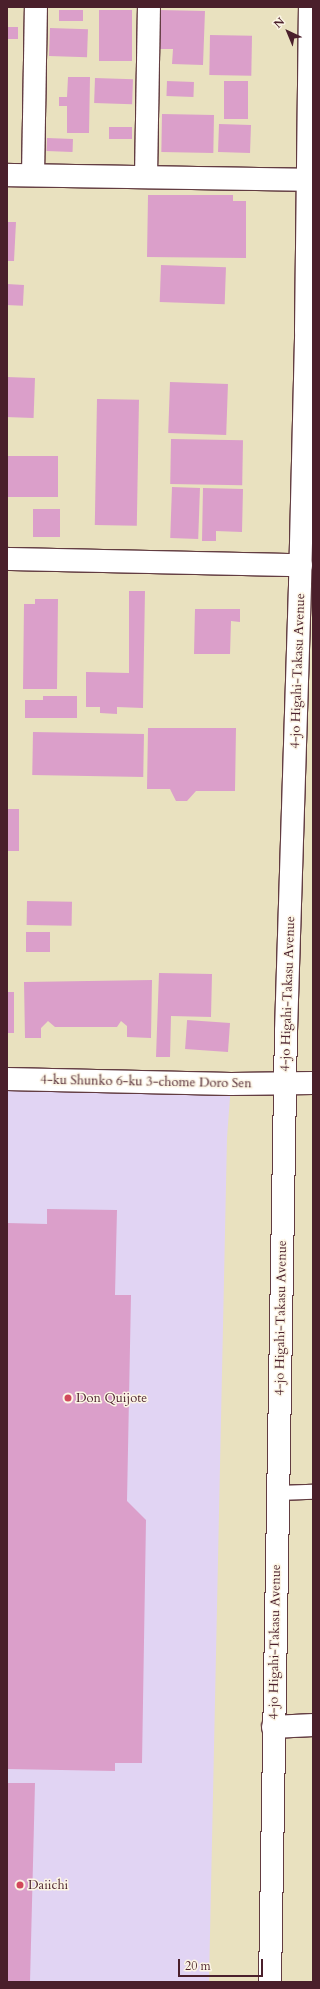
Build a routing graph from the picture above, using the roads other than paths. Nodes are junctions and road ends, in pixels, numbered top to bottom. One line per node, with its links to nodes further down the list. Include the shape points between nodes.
1 (36, 7): 5 (main road)
2 (149, 7): 6 (main road)
3 (310, 7): 7 (main road, 4-jo Higahi-Takasu Avenue)
4 (7, 175): 5 (main road)
5 (33, 175): 6 (main road)
6 (146, 177): 7 (main road)
7 (309, 180): 9 (main road, 4-jo Higahi-Takasu Avenue)
8 (7, 559): 9 (main road)
9 (305, 578): 11 (main road, 4-jo Higahi-Takasu Avenue)
10 (7, 1079): 11 (main road, 4-ku Shunko 6-ku 3-chome Doro Sen)
11 (285, 1083): 12 (main road, 4-ku Shunko 6-ku 3-chome Doro Sen); 14 (main road, 4-jo Higahi-Takasu Avenue)
12 (313, 1083)
13 (313, 1492): 14 (lane)
14 (278, 1493): 16 (main road, 4-jo Higahi-Takasu Avenue)
15 (313, 1725): 16 (main road)
16 (273, 1727): 17 (main road, 4-jo Higahi-Takasu Avenue)
17 (270, 1982)

